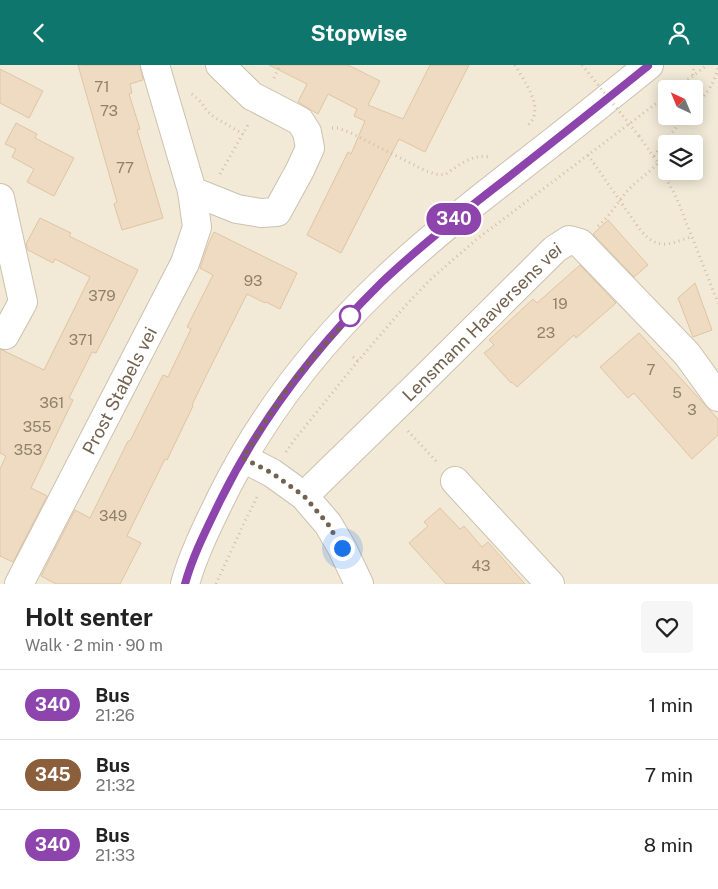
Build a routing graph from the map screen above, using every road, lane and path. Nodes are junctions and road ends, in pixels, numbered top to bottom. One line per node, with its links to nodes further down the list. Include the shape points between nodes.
1 (220, 65): 18 (street, via 252,97 300,121)
2 (515, 65): 15 (path, via 535,107 535,114)
3 (582, 65): 22 (path, bridge)
4 (648, 65): 38 (street, via 455,219 382,283 306,365 281,397)
5 (694, 65): 9 (path)
6 (707, 65): 9 (path)
7 (718, 68): 11 (path, via 716,79)
8 (156, 69): 19 (path, via 183,87 214,117); 26 (street, Prost Stabels vei)
9 (693, 76): 10 (path)
10 (688, 80)
11 (703, 97)
12 (658, 102): 21 (path)
13 (677, 125): 16 (path)
14 (678, 125): 16 (path)
15 (526, 126)
16 (676, 128): 22 (path)
17 (246, 129): 19 (path)
18 (307, 132): 20 (path, via 318,128 338,128 439,175 478,156 489,157); 26 (street, via 310,148 277,212 237,209)
19 (243, 134): 24 (path)
20 (496, 151)
21 (588, 155): 28 (path); 34 (path, via 454,258 406,305)
22 (654, 156): 23 (path)
23 (658, 163): 28 (path, via 633,185)
24 (224, 167)
25 (667, 180): 29 (path)
26 (192, 191): 43 (street, Prost Stabels vei, via 197,227 184,263)
27 (0, 198): 32 (street, via 24,302)
28 (621, 201): 29 (path, via 641,231 655,243 668,244); 30 (path)
29 (691, 237): 31 (path)
30 (580, 243): 35 (street, Lensmann Haaversens vei, via 687,354); 36 (street, Lensmann Haaversens vei, via 569,240 555,249)
31 (718, 303)
32 (5, 335)
33 (354, 357): 34 (path)
34 (358, 361): 37 (path)
35 (718, 397)
36 (389, 413): 39 (path); 41 (street, Lensmann Haaversens vei)
37 (283, 456)
38 (243, 458): 41 (street, via 272,473); 44 (street, via 200,542)
39 (455, 481): 47 (street)
40 (259, 493): 45 (path)
41 (304, 496): 46 (street, via 328,524)
42 (0, 575): 43 (street, Prost Stabels vei)
43 (18, 584)
44 (185, 584)
45 (216, 584)
46 (359, 584)
47 (550, 584)

